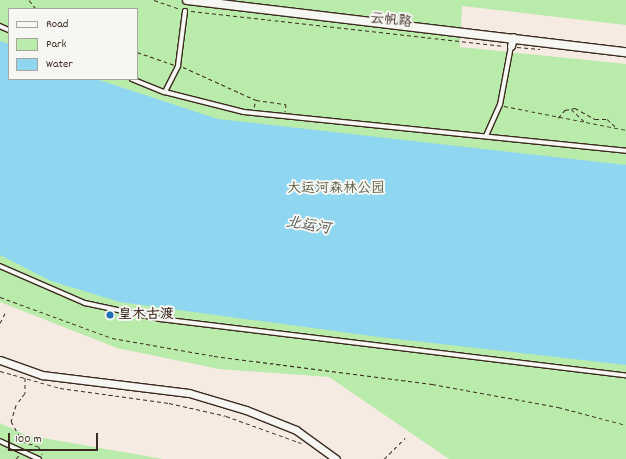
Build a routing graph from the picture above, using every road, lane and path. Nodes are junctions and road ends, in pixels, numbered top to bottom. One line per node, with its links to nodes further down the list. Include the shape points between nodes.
1 (29, 0): 4 (path)
2 (154, 0): 5 (path, 云帆路)
3 (191, 0): 6 (street, 云帆路)
4 (35, 8)
5 (186, 11): 7 (path, 云帆路); 11 (lane)
6 (513, 37): 7 (street); 10 (street, 云帆路)
7 (511, 46): 8 (path, 云帆路); 15 (lane)
8 (546, 50)
9 (138, 52): 11 (path)
10 (626, 52)
11 (178, 66): 13 (lane); 14 (path)
12 (135, 80): 13 (lane)
13 (166, 92): 17 (lane)
14 (256, 100): 17 (path); 18 (path, via 286,104)
15 (500, 105): 19 (path); 23 (lane)
16 (571, 109): 19 (path); 20 (path); 21 (path, via 585,111 595,119 607,119)
17 (254, 113): 18 (lane)
18 (284, 116): 23 (lane)
19 (558, 118): 20 (path)
20 (586, 123): 21 (path)
21 (617, 129): 22 (path)
22 (626, 130)
23 (486, 136): 24 (lane)
24 (626, 151)
25 (0, 266): 32 (lane, via 85,303 160,319)
26 (0, 297): 34 (path, via 112,338 214,356 432,384 558,407)
27 (5, 313): 28 (path)
28 (0, 323)
29 (0, 360): 31 (street)
30 (0, 371): 33 (path)
31 (26, 371): 33 (path); 39 (street, via 189,393 235,406 296,430)
32 (626, 375)
33 (25, 380): 37 (path, via 226,416); 38 (path, via 25,393 16,405 11,421 22,441 39,447)
34 (626, 425)
35 (405, 438): 40 (path)
36 (0, 441): 38 (lane)
37 (301, 443)
38 (40, 459)
39 (336, 459)
40 (384, 459)

